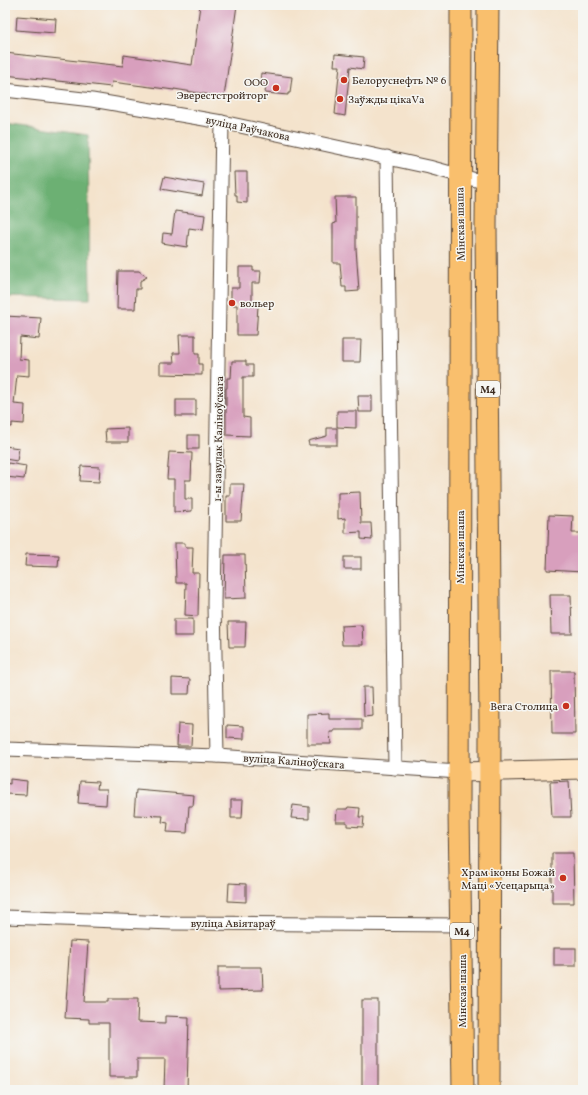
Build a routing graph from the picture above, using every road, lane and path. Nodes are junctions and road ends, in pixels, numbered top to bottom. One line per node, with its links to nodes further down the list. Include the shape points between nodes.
1 (461, 5): 6 (main road, Мінская шаша / М4)
2 (488, 5): 7 (main road, М4)
3 (5, 90): 4 (street, вуліца Раўчакова, via 92,100)
4 (222, 122): 5 (street, вуліца Раўчакова); 9 (street, 1-ы завулак Каліноўскага, via 214,604)
5 (387, 157): 6 (street, вуліца Раўчакова); 10 (street)
6 (459, 176): 7 (street, вуліца Раўчакова); 12 (main road, Мінская шаша / М4)
7 (487, 183): 13 (main road, М4)
8 (5, 749): 9 (street, вуліца Каліноўскага)
9 (217, 756): 10 (street, вуліца Каліноўскага)
10 (395, 768): 12 (street, вуліца Каліноўскага)
11 (583, 769): 13 (main road, вуліца Каліноўскага)
12 (459, 772): 13 (main road, вуліца Каліноўскага); 15 (main road, Мінская шаша / М4)
13 (490, 772): 17 (main road, М4)
14 (5, 917): 15 (street, вуліца Авіятараў, via 173,923)
15 (462, 925): 16 (main road, Мінская шаша / М4)
16 (463, 1090)
17 (490, 1090)

